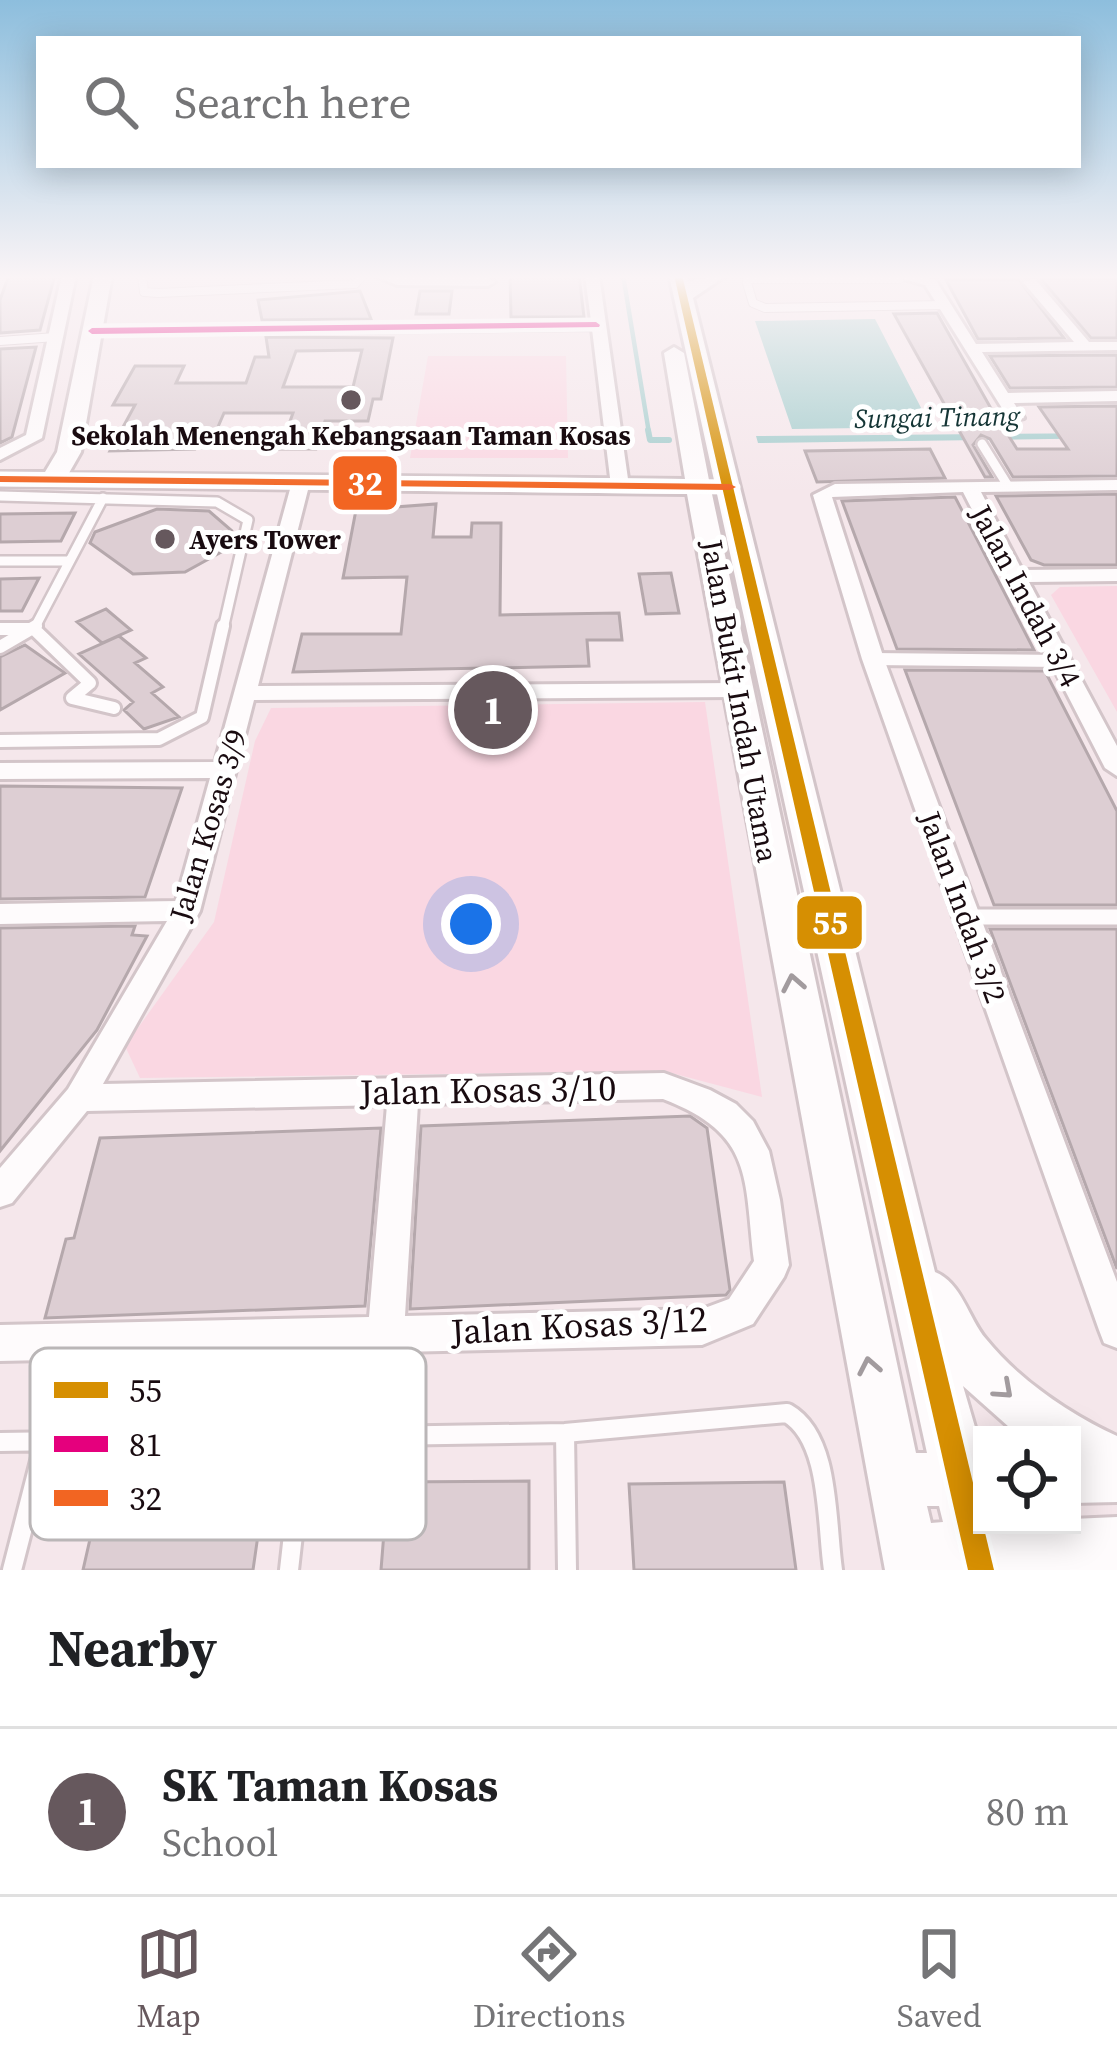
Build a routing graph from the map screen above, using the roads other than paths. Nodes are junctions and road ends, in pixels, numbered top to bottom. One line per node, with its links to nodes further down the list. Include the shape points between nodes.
1 (54, 348): 13 (street, via 34,438)
2 (89, 348): 12 (street)
3 (599, 348): 18 (street)
4 (678, 348): 20 (street, Jalan Bukit Indah Utama)
5 (691, 348): 20 (street, Jalan Bukit Indah Utama)
6 (972, 348): 8 (street)
7 (1117, 396): 8 (street)
8 (1005, 398): 9 (street)
9 (1016, 418): 10 (lane)
10 (969, 422)
11 (982, 444): 19 (lane)
12 (69, 452): 14 (street); 15 (street); 22 (street)
13 (0, 455)
14 (0, 479): 15 (street)
15 (53, 480): 22 (street)
16 (301, 482): 18 (street); 22 (street); 34 (street, Jalan Kosas 3/9)
17 (1117, 485): 19 (street)
18 (620, 486): 20 (street)
19 (1008, 486): 21 (street)
20 (716, 487): 33 (street, Jalan Bukit Indah Utama); 48 (street, Jalan Bukit Indah Utama)
21 (969, 487): 27 (street, Jalan Indah 3/4); 31 (street, Jalan Indah 3/2, via 822,495)
22 (111, 489): 23 (lane); 25 (lane); 36 (lane, via 218,502 248,520 202,717 159,739)
23 (0, 496)
24 (0, 561): 25 (lane)
25 (68, 561): 29 (lane)
26 (1117, 575): 27 (street)
27 (1016, 576): 32 (street, Jalan Indah 3/4)
28 (0, 629): 29 (lane)
29 (34, 629): 30 (lane); 35 (lane, via 90,683 72,698)
30 (0, 647)
31 (873, 659): 32 (lane); 42 (street, Jalan Indah 3/2)
32 (1060, 661): 37 (street, Jalan Indah 3/4)
33 (735, 690): 34 (street); 62 (street, Jalan Bukit Indah Utama, one-way to 33)
34 (248, 693): 38 (street, Jalan Kosas 3/9)
35 (114, 708)
36 (0, 741)
37 (1115, 762)
38 (227, 770): 39 (street); 40 (street, Jalan Kosas 3/9)
39 (0, 771)
40 (188, 911): 41 (street); 45 (street, Jalan Kosas 3/9)
41 (0, 914)
42 (967, 916): 43 (lane); 49 (street, Jalan Indah 3/2)
43 (1117, 917)
44 (404, 1092): 45 (street, Jalan Kosas 3/10); 47 (street, Jalan Kosas 3/10, via 664,1087 710,1100 752,1138); 50 (street)
45 (79, 1098): 46 (street, Jalan Kosas 3/9)
46 (0, 1192)
47 (772, 1265): 50 (street, Jalan Kosas 3/12, via 741,1312 702,1327)
48 (915, 1267): 54 (street, one-way to 54, via 969,1358); 61 (street, Jalan Bukit Indah Utama)
49 (1117, 1330)
50 (386, 1332): 51 (street, Jalan Kosas 3/12)
51 (71, 1341): 52 (street, Jalan Kosas 3/12); 53 (lane)
52 (0, 1342)
53 (69, 1348)
54 (1047, 1426)
55 (565, 1433): 56 (lane); 70 (lane); 71 (lane, via 787,1413 806,1423 815,1444)
56 (426, 1435)
57 (1081, 1446): 58 (street)
58 (1117, 1463)
59 (1117, 1475): 60 (street)
60 (1081, 1476)
61 (972, 1478): 62 (street); 66 (street, Jalan Bukit Indah Utama)
62 (895, 1480): 67 (street, Jalan Bukit Indah Utama)
63 (30, 1504): 68 (lane)
64 (292, 1540): 69 (lane)
65 (1117, 1545): 66 (street, Jalan Bukit Indah Utama)
66 (979, 1559): 67 (street, Jalan Bukit Indah Utama)
67 (912, 1560)
68 (12, 1570)
69 (289, 1570)
70 (567, 1570)
71 (832, 1570)

